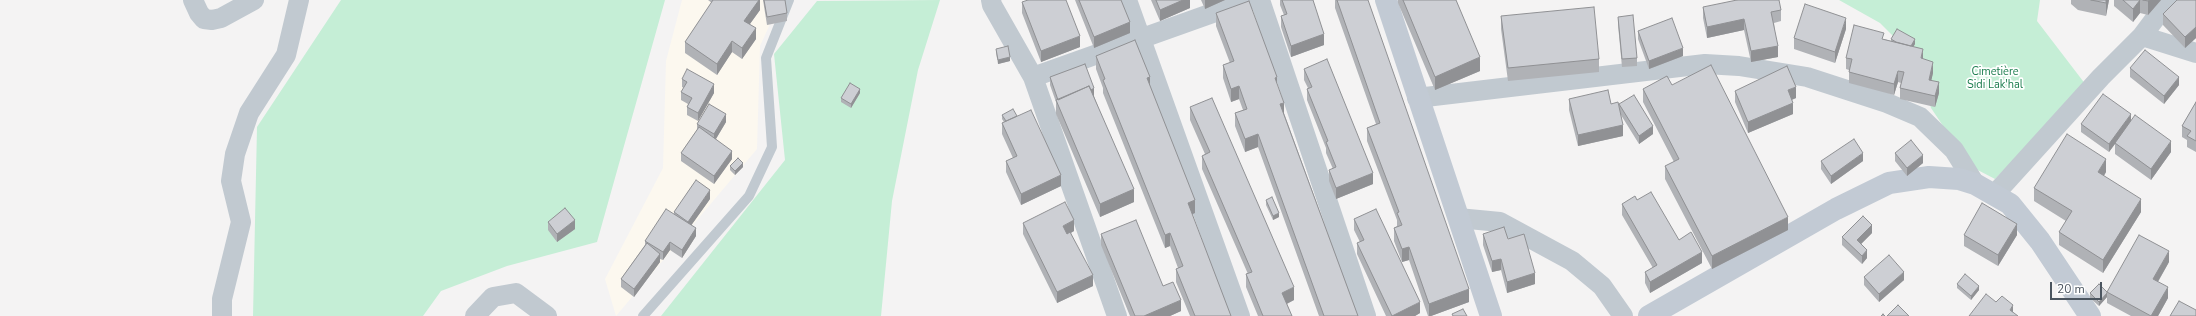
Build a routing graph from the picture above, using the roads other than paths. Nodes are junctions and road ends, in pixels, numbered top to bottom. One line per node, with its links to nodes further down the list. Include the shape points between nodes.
1 (193, 0): 2 (street, via 204,19 212,20 221,18)
2 (254, 0)
3 (299, 0): 21 (street, via 286,55 249,113 235,154 231,181 241,222 222,299)
4 (789, 0): 24 (lane, via 766,58 772,147 749,196)
5 (992, 0): 15 (street, via 992,5)
6 (1127, 0): 13 (street)
7 (1248, 0): 13 (street)
8 (1260, 0): 27 (street)
9 (1377, 0): 28 (main road)
10 (1386, 0): 16 (main road)
11 (2169, 0): 12 (street)
12 (2142, 36): 14 (street); 18 (street, via 2101,76)
13 (1140, 40): 15 (street); 26 (street)
14 (2196, 53)
15 (1032, 77): 25 (street)
16 (1418, 98): 17 (street, via 1705,64 1739,66 1807,77 1887,103 1920,117 1954,150); 19 (main road)
17 (1975, 184): 18 (main road); 31 (main road, via 1959,179 1929,177 1888,184 1836,209)
18 (1994, 195): 20 (main road, via 2010,204 2040,241)
19 (1458, 218): 29 (main road); 30 (street, via 1500,222 1572,261 1602,286)
20 (2084, 314)
21 (222, 316)
22 (475, 316): 23 (street, via 493,296 516,293)
23 (547, 316)
24 (643, 316)
25 (1116, 316)
26 (1240, 316)
27 (1366, 316)
28 (1475, 316)
29 (1491, 316)
30 (1623, 316)
31 (1650, 316)

